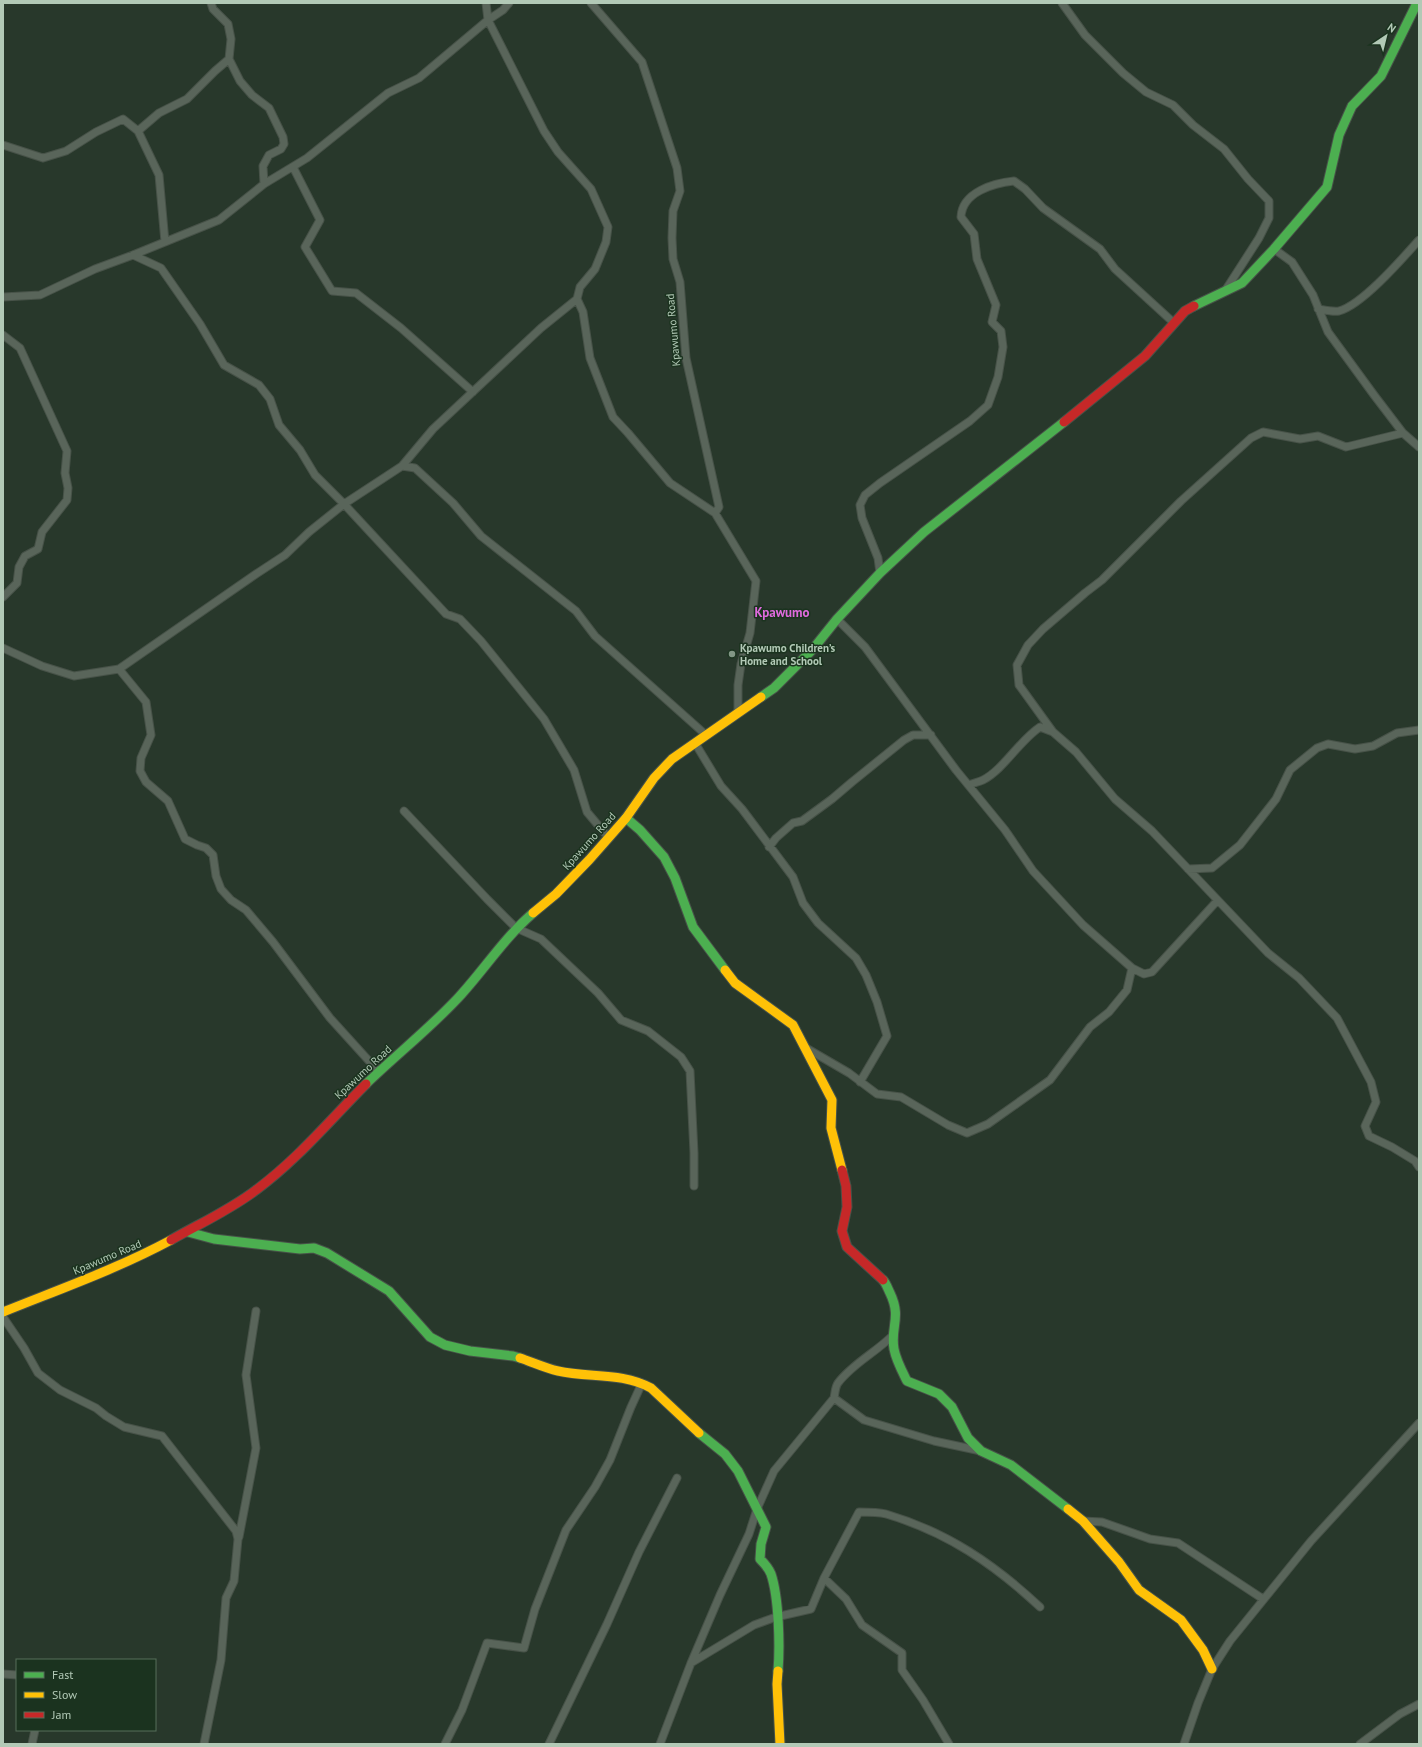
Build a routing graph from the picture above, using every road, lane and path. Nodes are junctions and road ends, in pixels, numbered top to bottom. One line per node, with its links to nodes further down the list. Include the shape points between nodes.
1 (211, 3): 8 (street, via 213,9 228,24 232,39)
2 (486, 3): 7 (street)
3 (509, 3): 7 (street)
4 (591, 3): 28 (street, Kpawumo Road, via 642,62 677,168 680,191 673,211 673,259 680,282 686,358 719,507)
5 (1062, 3): 17 (street, via 1085,35 1123,73 1146,92 1173,105 1193,125 1224,149 1269,202 1269,218 1259,238)
6 (1417, 3): 15 (street, Kpawumo Road, via 1381,76 1352,106 1339,136 1327,187)
7 (488, 20): 11 (street, via 419,78 388,92); 19 (street, via 544,131 558,152 591,189 608,227 606,242 595,269 580,287)
8 (229, 60): 9 (street, via 187,99 159,113); 12 (street, via 240,81 252,95 269,108 283,137 284,144 281,149 269,155 263,166)
9 (138, 131): 10 (street, via 123,119 66,151 43,158); 14 (street, via 159,175)
10 (3, 145)
11 (293, 167): 12 (street); 23 (street, via 320,220 305,247 332,291 356,293 401,328)
12 (264, 184): 14 (street, via 219,220)
13 (1419, 240): 20 (street, via 1353,306 1338,311)
14 (165, 242): 16 (street)
15 (1274, 250): 17 (street, Kpawumo Road, via 1242,282); 20 (street, via 1292,262 1314,295)
16 (133, 255): 18 (street, via 95,269 40,295); 27 (street, via 161,268 200,324 224,365 259,385 270,399 279,425 300,450 315,475)
17 (1224, 291): 21 (street, Kpawumo Road, via 1185,311)
18 (3, 296)
19 (577, 299): 23 (street, via 541,328); 28 (street, via 583,312 590,358 613,417 670,483)
20 (1318, 309): 24 (street, via 1328,332)
21 (1174, 323): 29 (street, Kpawumo Road, via 1145,356 1044,439 924,532); 29 (street, via 1115,269 1100,249 1043,208 1025,189 1014,182 988,186 969,199 960,216 974,234 977,259 996,305 992,322 1001,331 1003,347 998,377 988,405 970,421 865,495 860,505 862,518 878,558)
22 (3, 335): 30 (street, via 20,348 67,451 65,473 68,488 67,500 42,532 38,549 25,556 19,567 17,583)
23 (473, 392): 26 (street, via 433,429)
24 (1404, 433): 25 (street); 36 (street, via 1346,447 1318,436 1300,439 1263,432 1251,438 1181,500 1102,580 1028,645 1017,665 1019,685)
25 (1419, 447)
26 (402, 466): 27 (street); 37 (street, via 415,468 453,503 481,536 576,611 595,636)
27 (344, 504): 33 (street, via 285,555); 43 (street, via 446,614 460,619 476,635 516,684 544,720 574,770 587,812)
28 (715, 513): 34 (street, via 756,581 750,633 738,685)
29 (880, 573): 31 (street, Kpawumo Road)
30 (3, 597)
31 (837, 619): 34 (street, Kpawumo Road, via 814,649 774,688); 38 (street, via 865,647)
32 (3, 648): 33 (street, via 42,666 74,676)
33 (119, 668): 50 (street, via 146,702 152,735 141,758 140,771 146,782 168,801 185,838 206,848 213,855 221,889 246,910 330,1018)
34 (738, 712): 37 (street, Kpawumo Road)
35 (1419, 730): 45 (street, via 1397,733 1373,746 1355,750 1328,744 1317,748 1290,770 1276,799 1240,845 1212,868)
36 (1053, 732): 40 (street, via 1040,727 1030,733 984,780); 45 (street, via 1076,752 1115,799 1152,831)
37 (706, 735): 39 (street, Kpawumo Road)
38 (930, 735): 40 (street); 44 (street, via 913,735 904,740 832,799 802,820 793,823)
39 (695, 743): 42 (street, Kpawumo Road, via 672,759 654,778); 44 (street, via 721,786 742,809)
40 (969, 785): 48 (street, via 1005,830 1033,871 1083,925)
41 (404, 811): 47 (street)
42 (626, 818): 43 (street, Kpawumo Road); 49 (street, via 664,857 675,878 693,927 735,983 793,1025)
43 (608, 837): 47 (street, Kpawumo Road, via 556,894)
44 (769, 847): 51 (street, via 793,877 803,903 818,923 856,958 877,1002 887,1036)
45 (1188, 869): 46 (street)
46 (1217, 901): 48 (street, via 1152,972 1144,974); 52 (street, via 1268,953 1299,978 1336,1018 1373,1088 1376,1102 1365,1126 1369,1136 1392,1146 1415,1161)
47 (516, 928): 50 (street, Kpawumo Road, via 458,998 415,1042); 53 (street, via 541,939 598,993 621,1020 648,1031 681,1057 690,1071)
48 (1132, 968): 51 (street, via 1127,990 1109,1012 1090,1027 1050,1080 988,1124 967,1133 901,1098 877,1094)
49 (806, 1048): 51 (street); 58 (street, via 832,1100 831,1128 846,1186 847,1207 842,1231 847,1247 885,1282 895,1303 897,1316)
50 (379, 1072): 54 (street, Kpawumo Road, via 310,1143 261,1185)
51 (860, 1082)
52 (1419, 1167)
53 (694, 1186)
54 (188, 1232): 56 (street, Kpawumo Road, via 94,1277); 59 (street, via 214,1239 300,1249 314,1248 327,1253 390,1291 430,1337 445,1345 513,1356 558,1370 611,1376)
55 (256, 1311): 66 (street, via 246,1375 256,1448)
56 (3, 1312)
57 (3, 1317): 66 (street, via 38,1372 60,1390 96,1408 124,1427 162,1436 236,1531)
58 (894, 1334): 60 (street, via 837,1384); 62 (street, via 894,1348 907,1381 939,1394 952,1407 968,1438)
59 (642, 1383): 64 (street, via 651,1388 725,1454 738,1471); 79 (street, via 610,1460 566,1530 535,1609 524,1648 488,1642)
60 (834, 1398): 62 (street, via 864,1420); 64 (street, via 774,1470)
61 (1419, 1423): 68 (street, via 1311,1541)
62 (981, 1451): 65 (street, via 1011,1465)
63 (677, 1478): 80 (street, via 639,1552)
64 (757, 1509): 70 (street, via 766,1527 760,1559 771,1573); 71 (street, via 749,1534)
65 (1083, 1521): 68 (street, via 1102,1522 1150,1539 1178,1543); 72 (street, via 1140,1590 1181,1620 1203,1650)
66 (238, 1539): 78 (street, via 234,1581 226,1598 221,1660)
67 (824, 1578): 69 (street, via 859,1512 885,1514 949,1539 986,1562); 70 (street, via 811,1609); 83 (street, via 846,1599 862,1626 902,1653 902,1670)
68 (1263, 1599): 72 (street)
69 (1040, 1607)
70 (776, 1617): 71 (street, via 754,1625); 82 (street, via 780,1650 777,1684)
71 (691, 1663): 81 (street)
72 (1212, 1669): 84 (street)
73 (3, 1674): 74 (street)
74 (16, 1676)
75 (1419, 1704): 85 (street, via 1400,1714)
76 (35, 1731): 77 (street)
77 (32, 1744)
78 (204, 1744)
79 (446, 1744)
80 (549, 1744)
81 (660, 1744)
82 (780, 1744)
83 (949, 1744)
84 (1184, 1744)
85 (1360, 1744)

